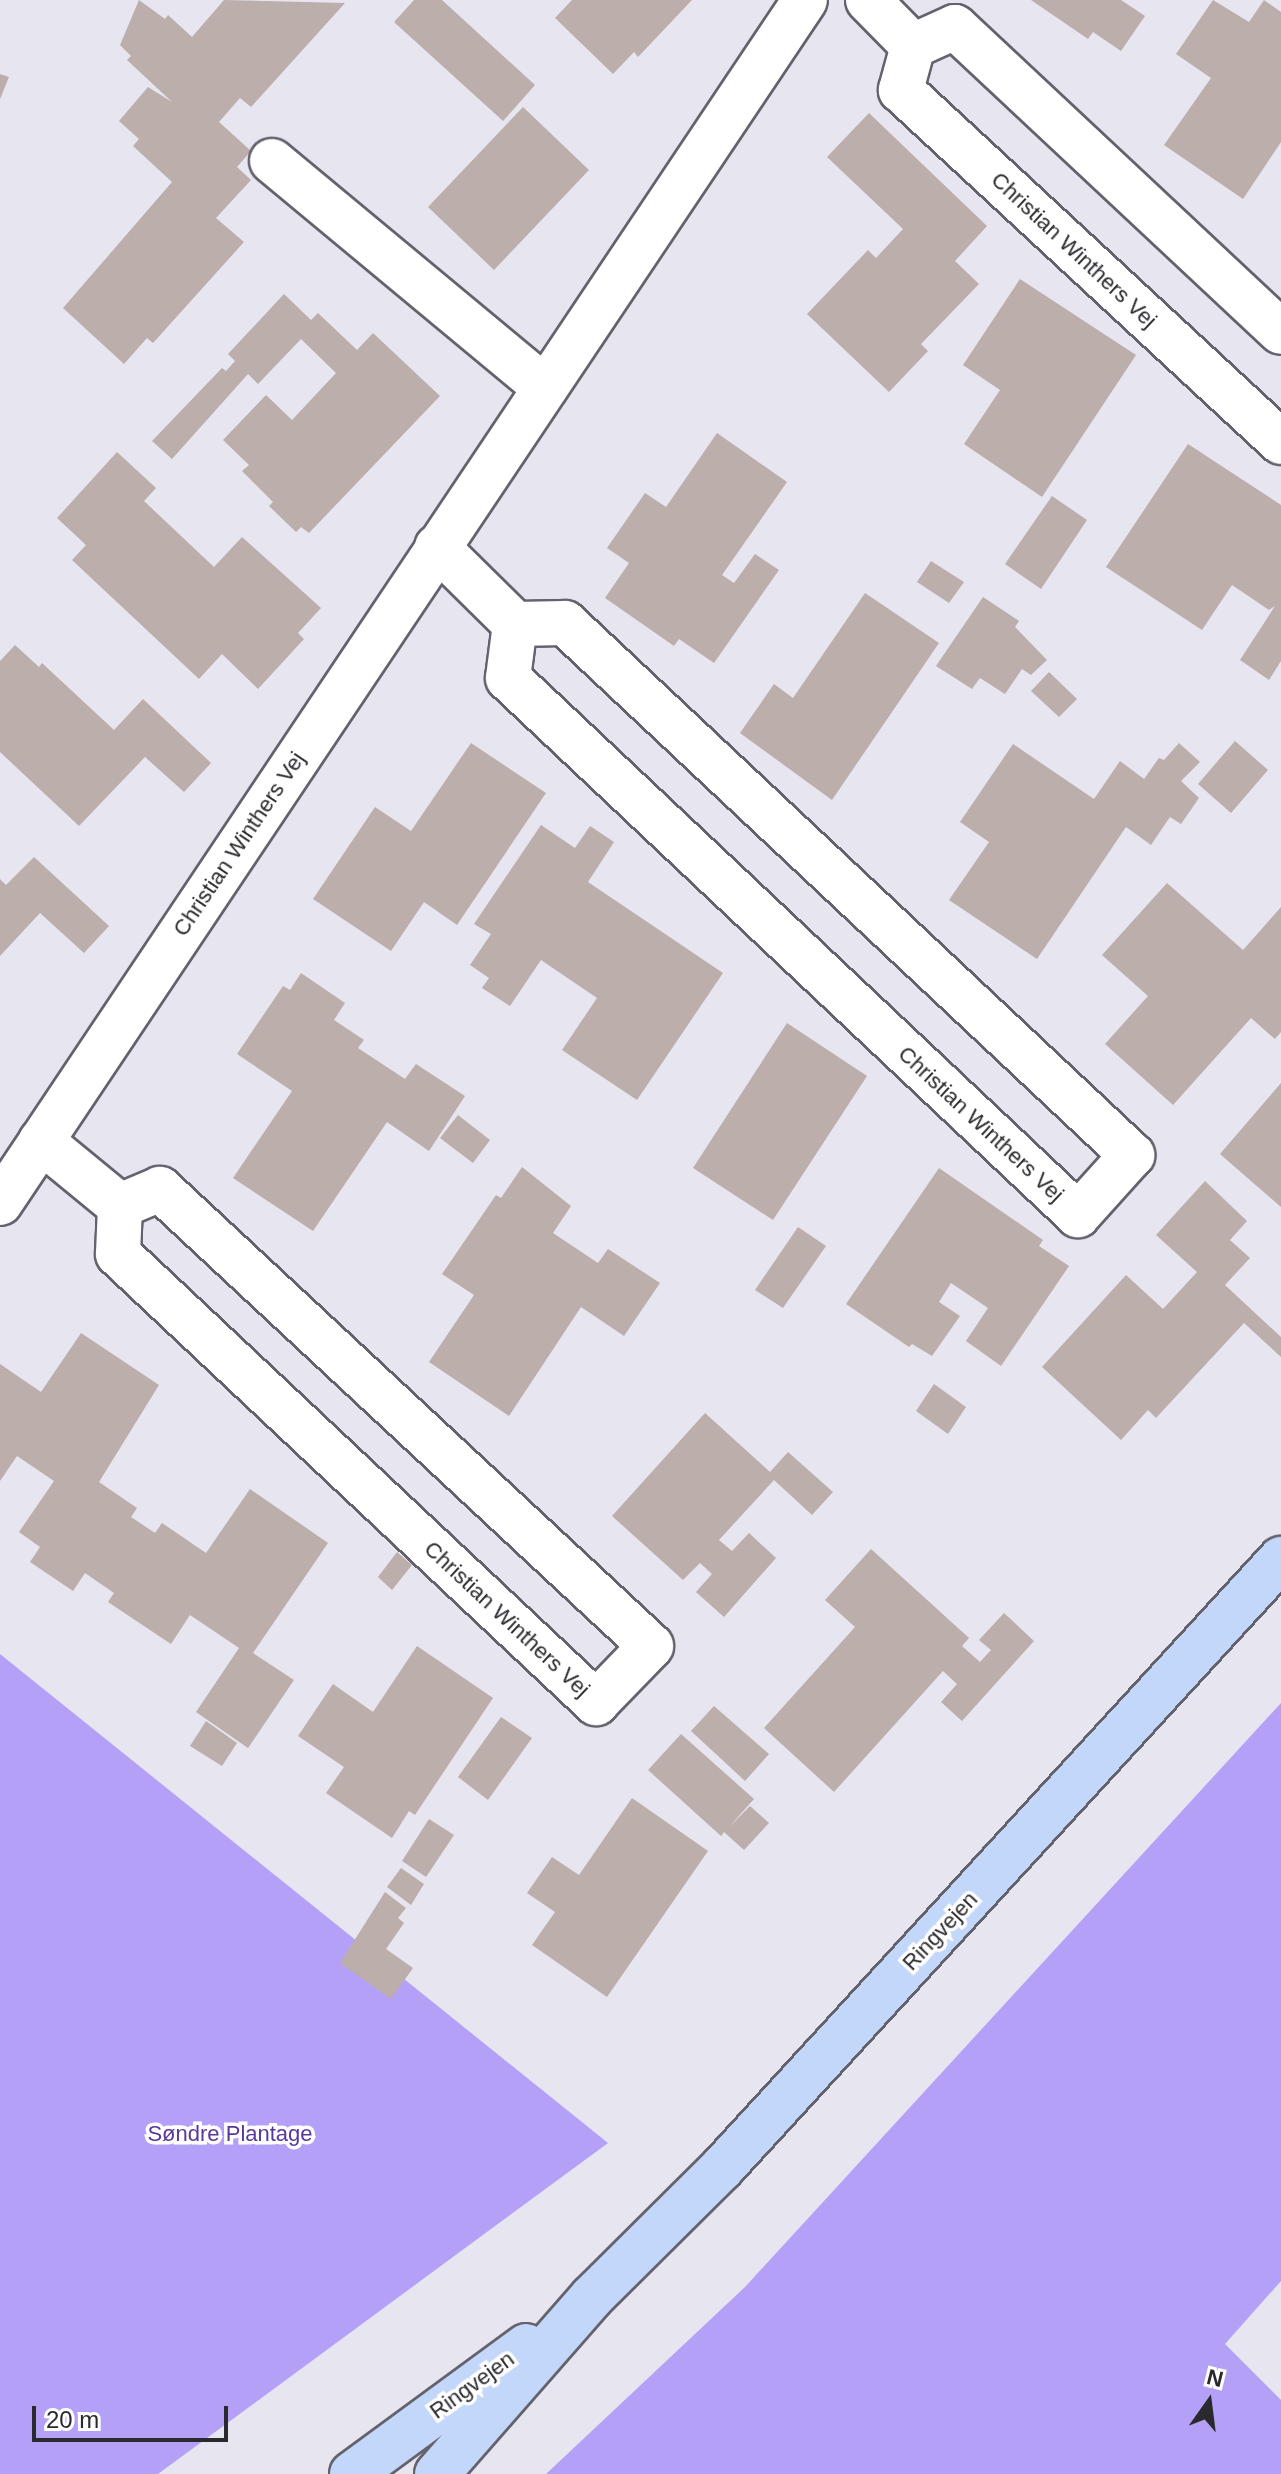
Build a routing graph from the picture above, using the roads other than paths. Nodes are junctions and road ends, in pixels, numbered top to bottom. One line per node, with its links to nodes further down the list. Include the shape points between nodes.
1 (805, 0): 6 (street, Christian Winthers Vej)
2 (868, 0): 3 (street)
3 (913, 46): 5 (street, via 955,27); 7 (street, Christian Winthers Vej, via 901,90)
4 (272, 161): 6 (street)
5 (1281, 332)
6 (545, 388): 8 (street, Christian Winthers Vej)
7 (1281, 442)
8 (437, 547): 9 (street); 10 (street, Christian Winthers Vej)
9 (515, 624): 9 (street, Christian Winthers Vej, via 565,623 1132,1155 1078,1215 508,678)
10 (41, 1141): 11 (street, Christian Winthers Vej); 12 (street)
11 (0, 1203)
12 (120, 1206): 12 (street, Christian Winthers Vej, via 118,1254 596,1703 651,1646 160,1189)
13 (1281, 1559): 14 (main road, Ringvejen, via 722,2168)
14 (592, 2297): 15 (main road, Ringvejen); 16 (main road, Ringvejen)
15 (352, 2474)
16 (437, 2474)

